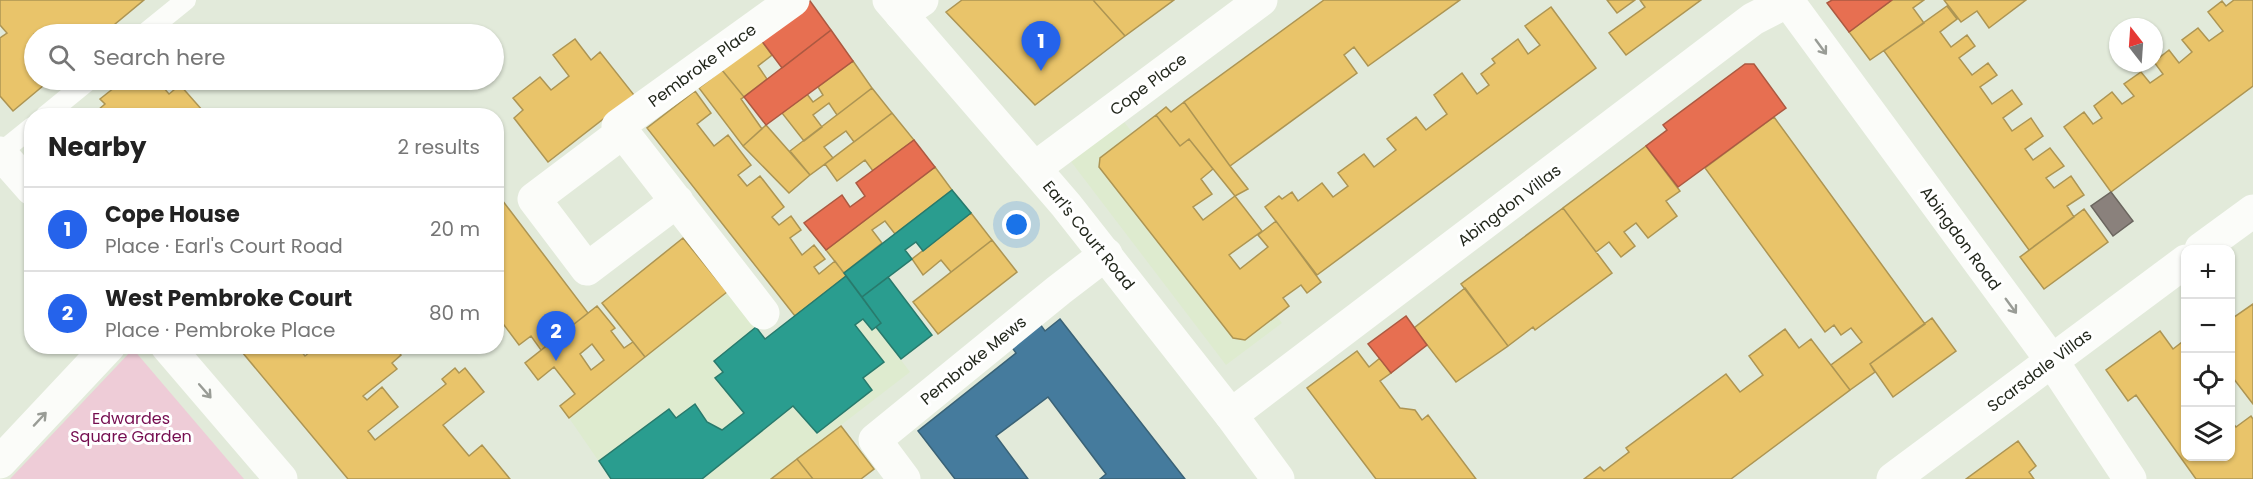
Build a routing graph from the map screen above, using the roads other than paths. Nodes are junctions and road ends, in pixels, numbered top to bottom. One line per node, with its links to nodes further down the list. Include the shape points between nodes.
1 (186, 0): 6 (lane)
2 (794, 0): 9 (street, Pembroke Place, via 618,126)
3 (1261, 0): 12 (street, Cope Place)
4 (1788, 0): 22 (street, Abingdon Road, one-way to 22); 23 (street, Abingdon Villas, via 1753,19)
5 (904, 5): 12 (street, Earl's Court Road)
6 (156, 24)
7 (77, 90): 8 (lane)
8 (55, 108)
9 (623, 132): 14 (street); 14 (street, Pembroke Place, via 534,199 587,269)
10 (24, 134): 11 (lane)
11 (0, 153): 13 (street)
12 (1035, 168): 17 (street, Earl's Court Road)
13 (24, 180)
14 (677, 201): 19 (street)
15 (2253, 211): 16 (street)
16 (2206, 245)
17 (1106, 254): 23 (street, Earl's Court Road); 25 (street, Pembroke Mews, via 875,440)
18 (2181, 265): 22 (street, Scarsdale Villas)
19 (764, 313)
20 (101, 354): 24 (street, one-way to 20)
21 (174, 354): 26 (street, one-way to 26)
22 (2052, 361): 28 (street, Scarsdale Villas); 29 (street, Abingdon Road)
23 (1232, 415): 27 (street, Earl's Court Road)
24 (0, 462)
25 (900, 478)
26 (281, 479)
27 (1278, 479)
28 (1893, 479)
29 (2130, 479)

